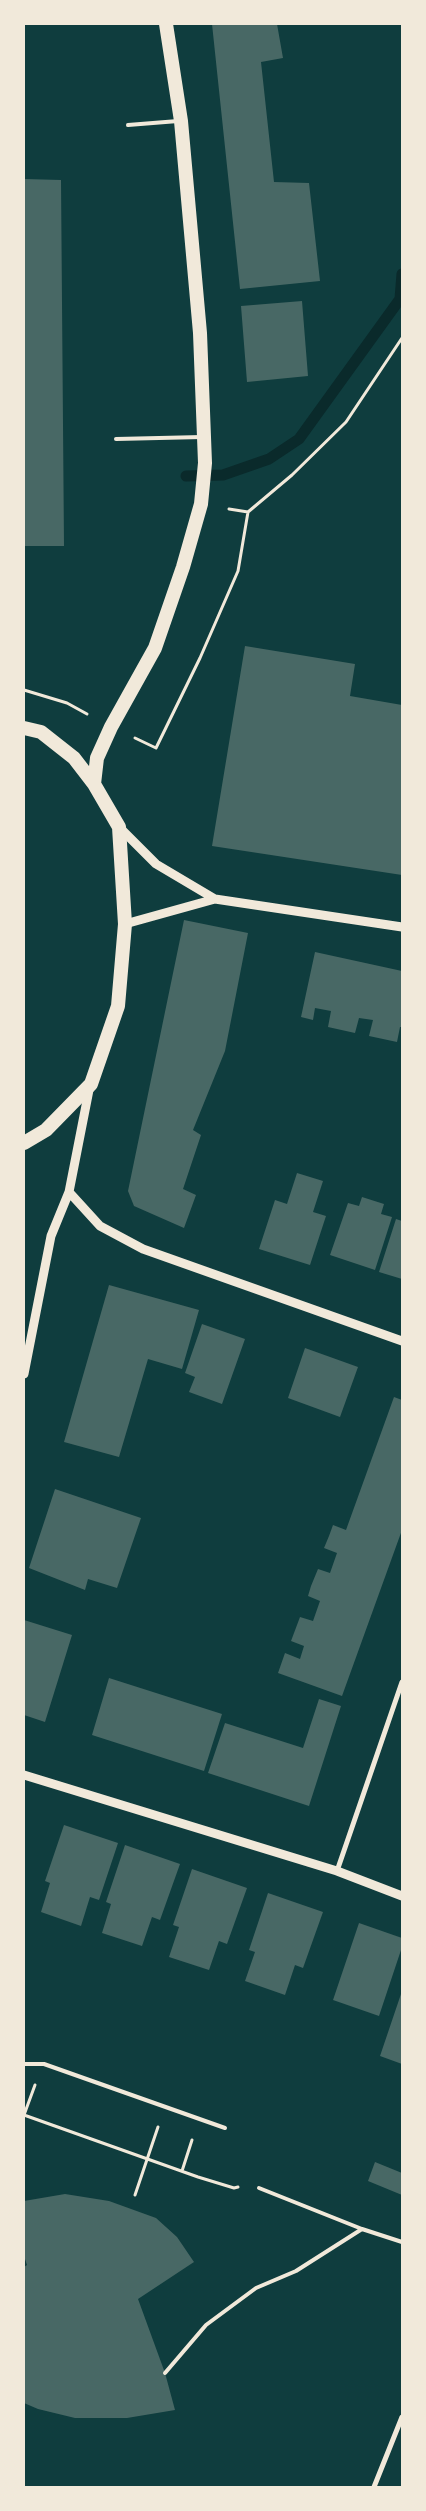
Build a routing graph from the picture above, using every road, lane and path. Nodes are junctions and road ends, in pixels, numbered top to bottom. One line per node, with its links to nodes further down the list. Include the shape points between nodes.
1 (166, 24): 2 (highway)
2 (181, 121): 3 (lane); 5 (highway, via 200,333)
3 (128, 125)
4 (402, 338): 8 (path, via 346,422 292,476 248,512 238,571 156,748)
5 (204, 437): 6 (lane); 8 (highway, via 201,504 183,567 155,648)
6 (116, 439)
7 (24, 690): 8 (path, via 67,703)
8 (111, 727): 10 (highway, via 98,758)
9 (24, 728): 10 (highway, via 41,732 55,742 74,758)
10 (94, 784): 11 (highway)
11 (119, 827): 12 (street, via 156,864); 13 (highway)
12 (215, 900): 13 (street); 14 (street)
13 (125, 924): 15 (highway, via 118,1006)
14 (402, 927)
15 (90, 1084): 16 (highway, via 46,1130); 17 (street)
16 (24, 1143)
17 (69, 1192): 18 (street, via 100,1226 143,1249); 19 (street, via 51,1236)
18 (402, 1341)
19 (24, 1374)
20 (402, 1682): 22 (street)
21 (24, 1774): 22 (street)
22 (337, 1871): 23 (street)
23 (402, 1896)
24 (24, 2064): 25 (lane)
25 (44, 2064): 26 (lane); 27 (path)
26 (165, 2106): 28 (lane); 30 (path)
27 (24, 2115): 30 (path)
28 (200, 2119): 29 (lane); 31 (path)
29 (225, 2128)
30 (147, 2159): 31 (path); 34 (path)
31 (182, 2171): 32 (path)
32 (234, 2188)
33 (259, 2188): 35 (lane)
34 (135, 2195)
35 (362, 2229): 36 (lane); 37 (lane, via 316,2260 256,2288 234,2304 206,2326)
36 (402, 2242)
37 (165, 2373)
38 (402, 2417): 39 (street)
39 (374, 2487)

